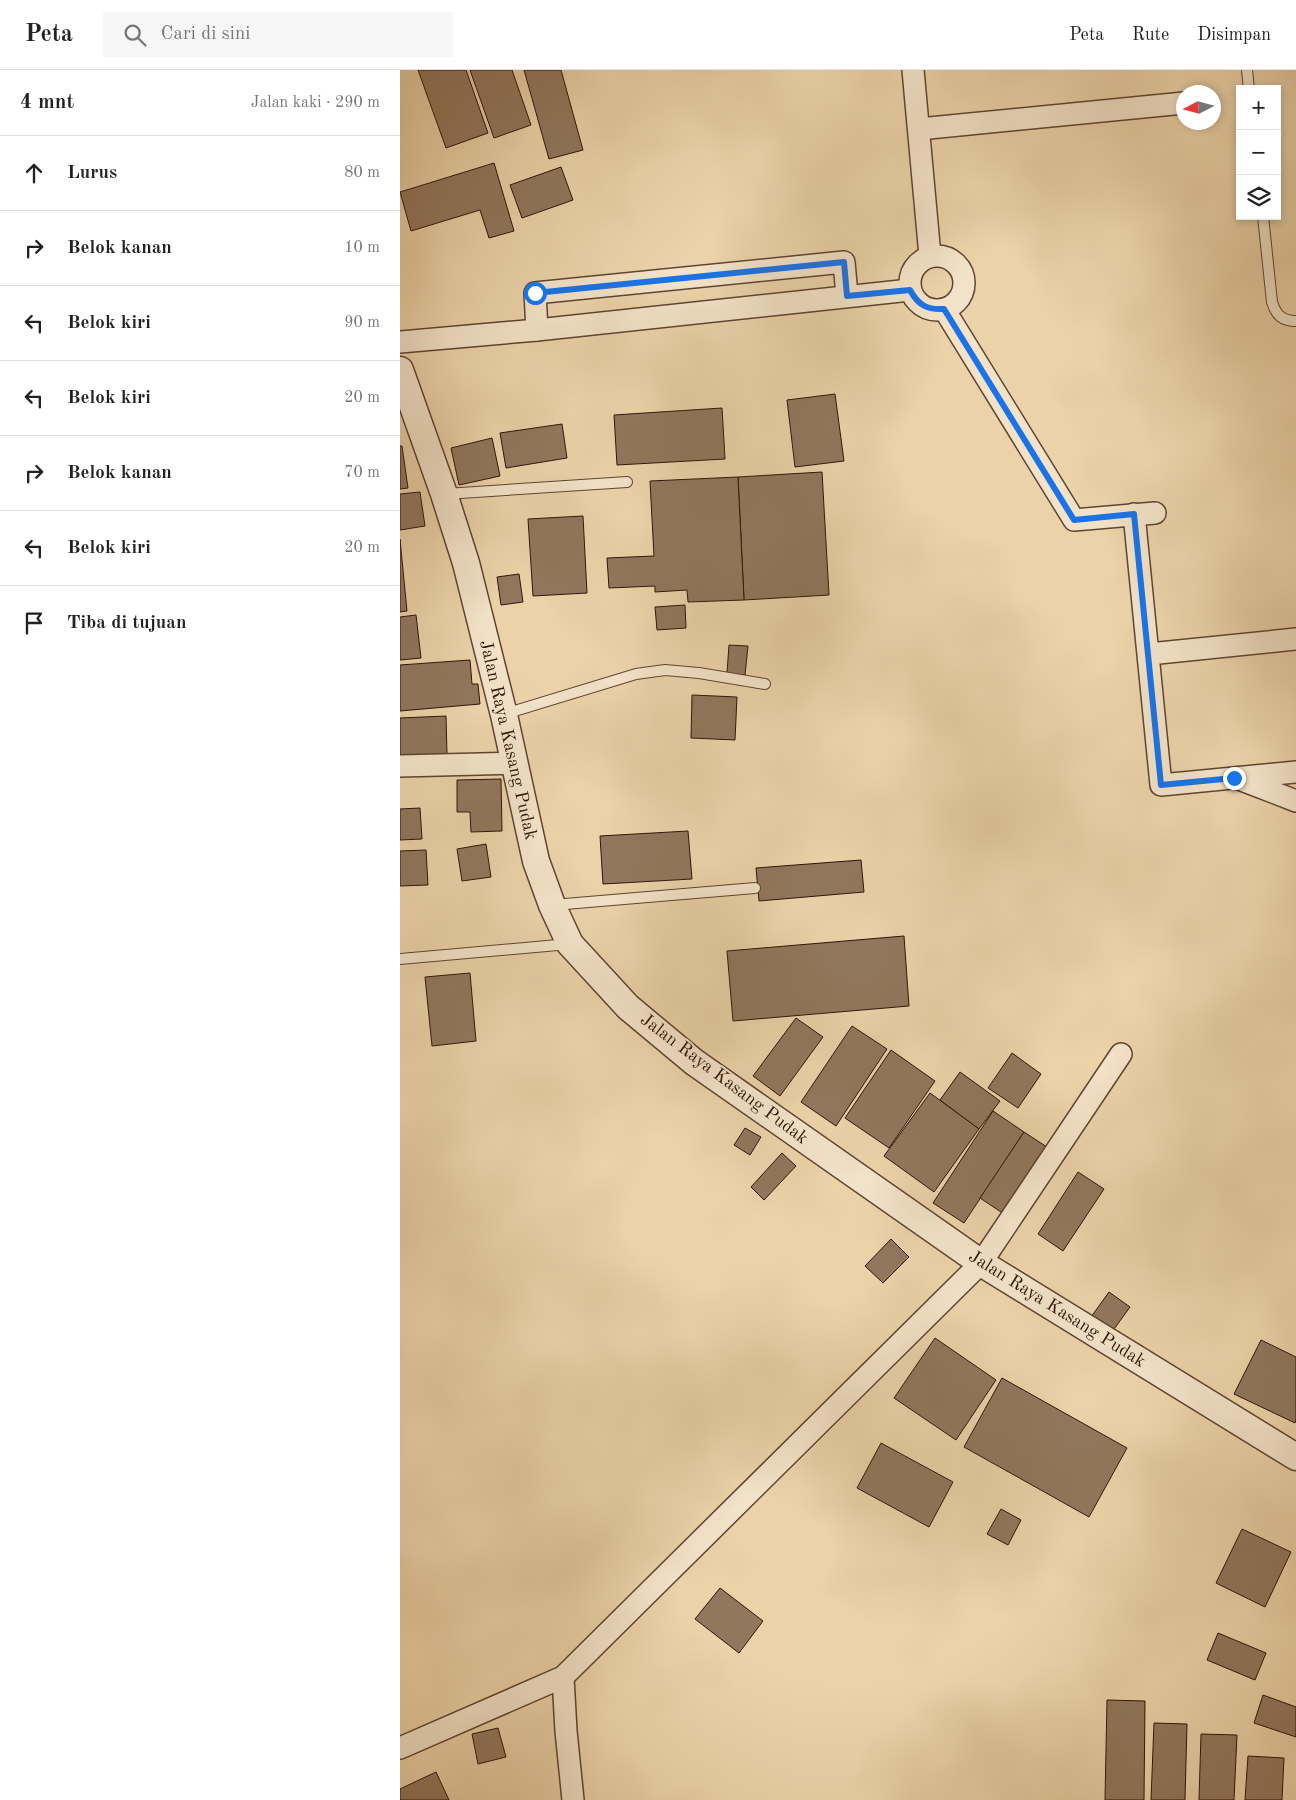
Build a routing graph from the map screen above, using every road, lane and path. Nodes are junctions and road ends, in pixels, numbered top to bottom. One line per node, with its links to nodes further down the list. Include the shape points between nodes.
1 (913, 70): 5 (street)
2 (1247, 70): 3 (lane)
3 (1249, 85)
4 (1176, 104): 5 (street)
5 (919, 129): 7 (street)
6 (1263, 220): 11 (lane, via 1275,313 1285,320)
7 (930, 256): 8 (street, via 913,269 909,279); 10 (street, via 951,258 963,275 961,296 954,305)
8 (910, 290): 9 (street); 10 (street, via 923,307)
9 (847, 296): 12 (street); 12 (street, via 844,262 535,293)
10 (944, 309): 18 (street, via 1074,520 1145,513)
11 (1296, 321)
12 (537, 330): 13 (street)
13 (400, 342)
14 (400, 370): 16 (street, Jalan Raya Kasang Pudak)
15 (628, 482): 16 (lane)
16 (444, 494): 20 (street, Jalan Raya Kasang Pudak, via 466,563)
17 (1296, 639): 18 (street)
18 (1149, 654): 24 (street, via 1161,785)
19 (765, 684): 20 (lane, via 665,670 636,674)
20 (504, 715): 21 (street, Jalan Raya Kasang Pudak)
21 (516, 763): 22 (street); 27 (street, Jalan Raya Kasang Pudak, via 536,861)
22 (400, 766)
23 (1296, 772): 24 (street)
24 (1234, 778): 25 (street)
25 (1296, 801)
26 (756, 888): 27 (lane)
27 (552, 905): 28 (street, Jalan Raya Kasang Pudak)
28 (570, 944): 29 (lane); 31 (street, Jalan Raya Kasang Pudak, via 628,1007 694,1062)
29 (400, 959)
30 (1121, 1054): 31 (street)
31 (981, 1263): 32 (street, Jalan Raya Kasang Pudak); 33 (street)
32 (1296, 1457)
33 (563, 1677): 34 (street); 35 (street)
34 (400, 1748)
35 (573, 1800)

